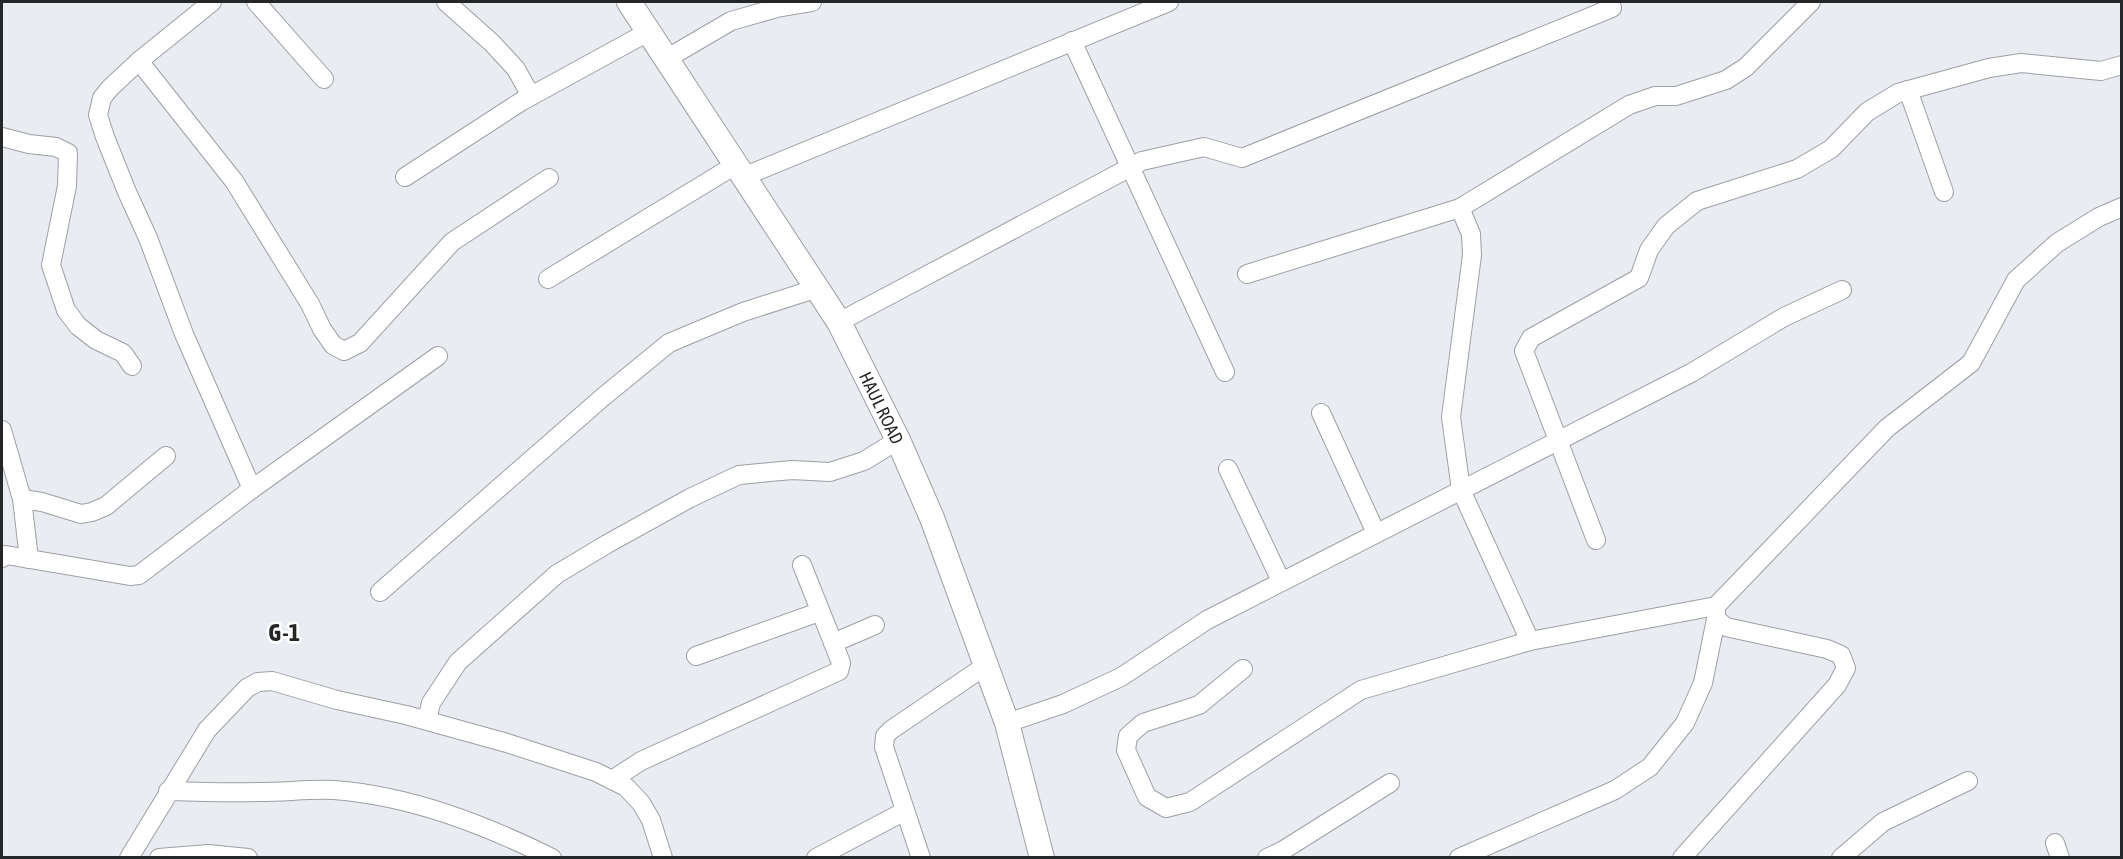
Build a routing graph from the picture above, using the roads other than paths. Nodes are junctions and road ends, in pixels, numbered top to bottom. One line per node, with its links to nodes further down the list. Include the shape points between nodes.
1 (212, 2): 12 (street)
2 (256, 2): 14 (street)
3 (446, 2): 16 (street, via 516,69)
4 (629, 2): 9 (main road, HAUL ROAD)
5 (812, 2): 11 (street, via 731,21)
6 (1169, 2): 10 (street)
7 (1608, 2): 18 (street, via 1612,8 1242,158 1204,147)
8 (1811, 2): 24 (street, via 1746,67 1726,80 1676,96 1655,96 1629,105)
9 (648, 32): 11 (main road, HAUL ROAD); 16 (street)
10 (1072, 41): 18 (street); 19 (street)
11 (666, 59): 19 (main road, HAUL ROAD)
12 (139, 61): 21 (street, via 234,181 322,329 333,345 344,351 360,343 452,242); 39 (street, via 102,98 99,115 184,334)
13 (2121, 65): 15 (street, via 2101,71 2021,63)
14 (324, 79)
15 (1908, 90): 22 (street); 35 (street, via 1867,112 1832,149 1797,169 1697,201 1666,226 1649,250 1640,278 1532,338 1524,351)
16 (531, 96): 20 (street)
17 (2, 137): 31 (street, via 56,147 68,153 67,186 51,266 66,310 78,326 123,353)
18 (1131, 167): 29 (street); 32 (street)
19 (741, 170): 26 (street); 27 (main road, HAUL ROAD)
20 (405, 177)
21 (549, 178)
22 (1944, 192)
23 (2121, 207): 50 (street, via 2057,243 2016,280 1971,363 1887,428)
24 (1460, 208): 25 (street); 40 (street, via 1471,234 1472,255 1451,417)
25 (1247, 274)
26 (548, 279)
27 (818, 288): 29 (main road, HAUL ROAD); 48 (street, via 743,312 669,343)
28 (1842, 290): 35 (street, via 1784,317 1691,373)
29 (839, 322): 36 (main road, HAUL ROAD)
30 (438, 356): 39 (street)
31 (132, 366)
32 (1225, 372)
33 (1322, 413): 42 (street)
34 (2, 430): 41 (street)
35 (1560, 440): 40 (street); 43 (street)
36 (898, 441): 55 (main road, HAUL ROAD, via 932,519); 57 (street, via 864,461 830,472 792,470 739,475 577,562 557,574 458,662 431,703)
37 (166, 456): 41 (street, via 106,506 92,512 81,514)
38 (1228, 469): 47 (street)
39 (252, 489): 45 (street, via 139,575)
40 (1461, 490): 42 (street); 52 (street)
41 (22, 500): 45 (street)
42 (1376, 533): 47 (street)
43 (1596, 540)
44 (2, 558): 45 (street, via 6,555)
45 (29, 559)
46 (802, 565): 49 (street)
47 (1281, 581): 58 (street, via 1207,620 1121,677 1063,704)
48 (380, 592)
49 (819, 612): 53 (street); 54 (street)
50 (1716, 613): 52 (street); 73 (street, via 1702,683 1685,723 1650,767 1614,790); 74 (street, via 1726,627 1827,649 1841,655 1846,668 1837,685)
51 (875, 625): 53 (street)
52 (1530, 640): 56 (street, via 1361,690 1190,802 1166,808 1147,797 1126,750 1128,736 1143,723 1199,705)
53 (833, 643): 59 (street, via 840,671 641,761)
54 (696, 656)
55 (985, 666): 58 (main road, HAUL ROAD); 63 (street, via 885,736 884,747)
56 (1244, 669)
57 (427, 720): 59 (street); 62 (street, via 272,681 258,682 247,688 207,730)
58 (1008, 723): 72 (main road, HAUL ROAD)
59 (612, 780): 69 (street, via 626,787 641,803)
60 (1968, 781): 75 (street, via 1883,822)
61 (1390, 783): 64 (street)
62 (168, 791): 65 (street); 68 (street, via 335,790 393,799 469,820)
63 (905, 812): 70 (street); 71 (street)
64 (1280, 855)
65 (129, 858)
66 (159, 858): 67 (street, via 208,854)
67 (248, 858)
68 (552, 858)
69 (663, 858)
70 (816, 858)
71 (921, 858)
72 (1042, 858)
73 (1459, 858)
74 (1682, 858)
75 (1841, 858)

